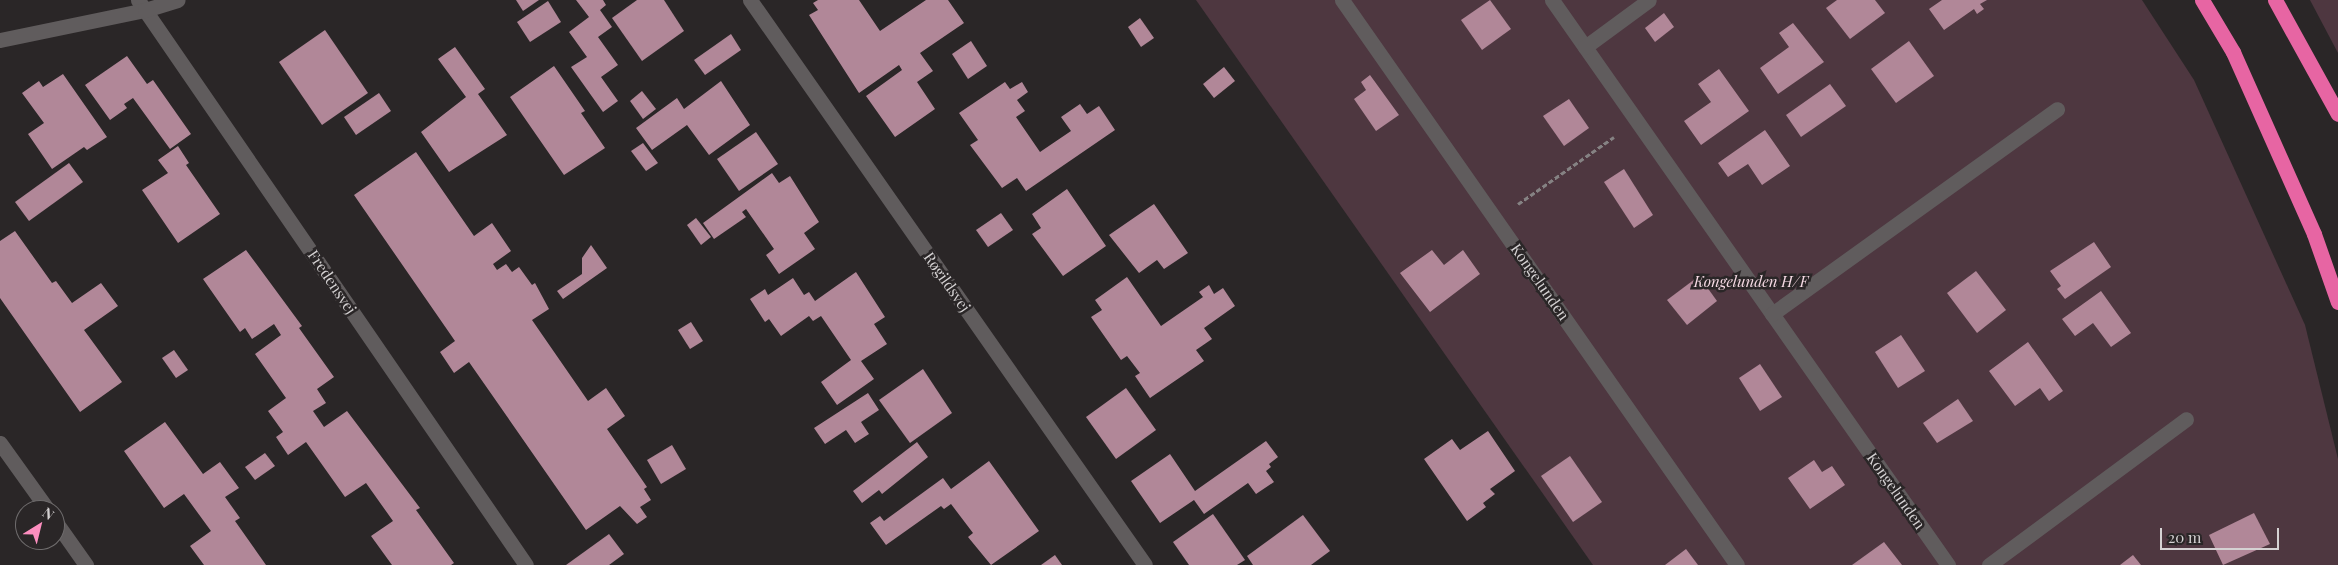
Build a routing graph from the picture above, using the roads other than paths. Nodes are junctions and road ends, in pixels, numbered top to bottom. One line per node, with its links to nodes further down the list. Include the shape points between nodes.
1 (176, 0): 8 (street)
2 (750, 0): 21 (street, Røgildsvej)
3 (1342, 0): 22 (street, Kongelunden)
4 (1552, 0): 10 (street, Kongelunden)
5 (1649, 0): 10 (street)
6 (2202, 0): 13 (highway, via 2233,52 2314,234)
7 (2275, 0): 12 (highway)
8 (142, 5): 9 (street); 20 (street, Fredensvej)
9 (0, 40)
10 (1585, 47): 14 (street, Kongelunden)
11 (2057, 109): 14 (street)
12 (2338, 114)
13 (2338, 302)
14 (1772, 314): 23 (street, Kongelunden)
15 (2186, 420): 24 (street)
16 (0, 443): 17 (street)
17 (41, 500)
18 (65, 535): 19 (street)
19 (86, 565)
20 (526, 565)
21 (1144, 565)
22 (1737, 565)
23 (1948, 565)
24 (1989, 565)

